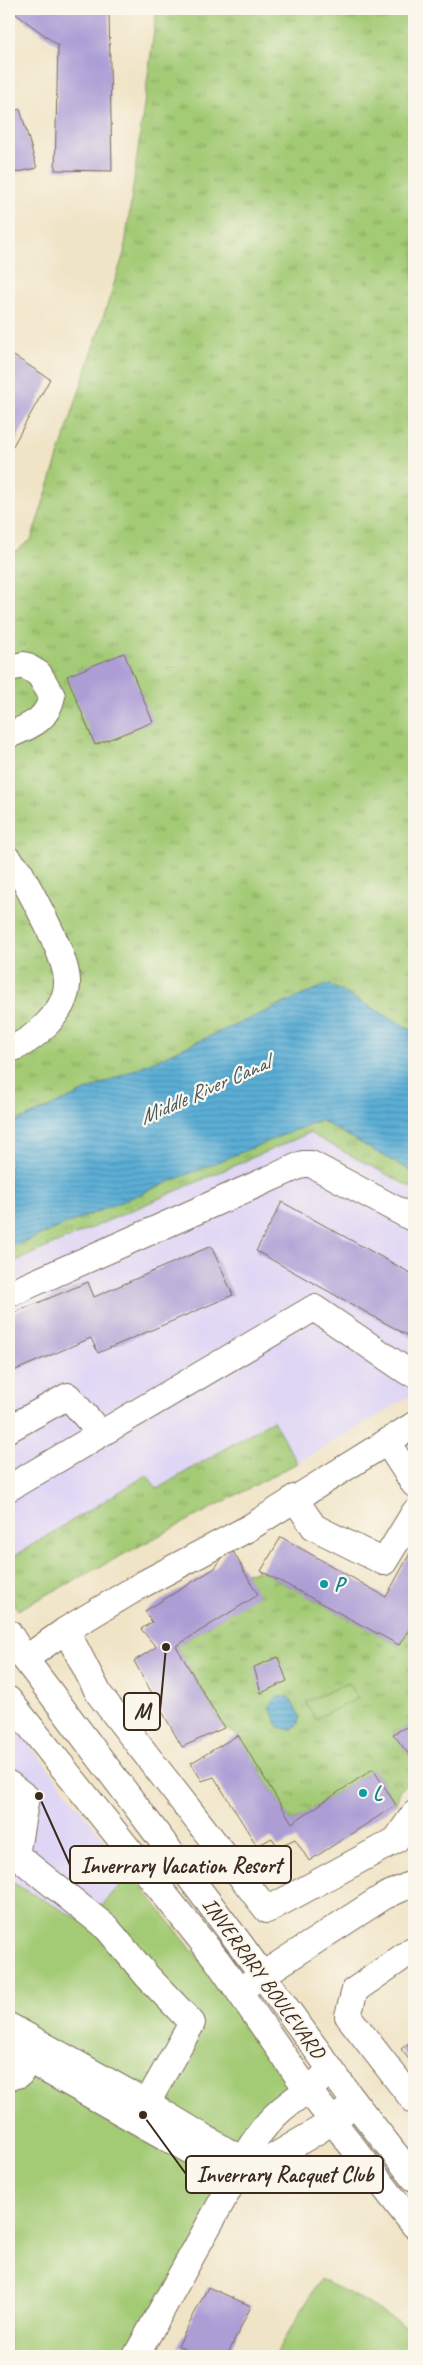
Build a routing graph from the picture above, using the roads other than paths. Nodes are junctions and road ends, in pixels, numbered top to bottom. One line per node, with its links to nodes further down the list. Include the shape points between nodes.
1 (9, 668): 2 (street, via 24,665 39,674 52,696 49,710 32,725)
2 (9, 736)
3 (9, 860): 4 (street, via 20,872 64,964 68,982 47,1026)
4 (15, 1048)
5 (414, 1219): 6 (street, via 311,1164 303,1164)
6 (9, 1294)
7 (414, 1368): 10 (street, via 408,1372 314,1308)
8 (414, 1425): 11 (street)
9 (9, 1428): 10 (street, via 68,1396)
10 (100, 1433): 13 (street)
11 (387, 1442): 12 (street); 14 (street)
12 (414, 1484)
13 (9, 1488)
14 (294, 1498): 15 (street, via 314,1527 384,1562); 16 (street, via 247,1529 143,1584)
15 (414, 1513)
16 (66, 1630): 18 (street); 21 (street, via 99,1694 267,1910 396,1840)
17 (9, 1633): 18 (street, INVERRARY BOULEVARD)
18 (25, 1659): 24 (street, INVERRARY BOULEVARD)
19 (9, 1700): 25 (street, INVERRARY BOULEVARD, via 218,1960)
20 (9, 1784): 31 (street, via 26,1798 16,1855 107,1928 192,2023)
21 (414, 1814)
22 (414, 1883): 24 (street, via 382,1897)
23 (414, 1949): 29 (street, via 355,1990 348,2016)
24 (261, 1974): 25 (street); 27 (street, INVERRARY BOULEVARD)
25 (239, 1991): 28 (street, INVERRARY BOULEVARD)
26 (15, 2049): 31 (street)
27 (331, 2070): 28 (street); 30 (street, INVERRARY BOULEVARD)
28 (309, 2090): 32 (street, INVERRARY BOULEVARD); 33 (street, via 290,2102 264,2127)
29 (414, 2101)
30 (356, 2103): 32 (street); 34 (street, INVERRARY BOULEVARD)
31 (140, 2107): 33 (street)
32 (333, 2119): 33 (street, via 262,2164); 35 (street, INVERRARY BOULEVARD)
33 (239, 2168): 36 (street)
34 (414, 2178)
35 (414, 2225)
36 (136, 2356)

